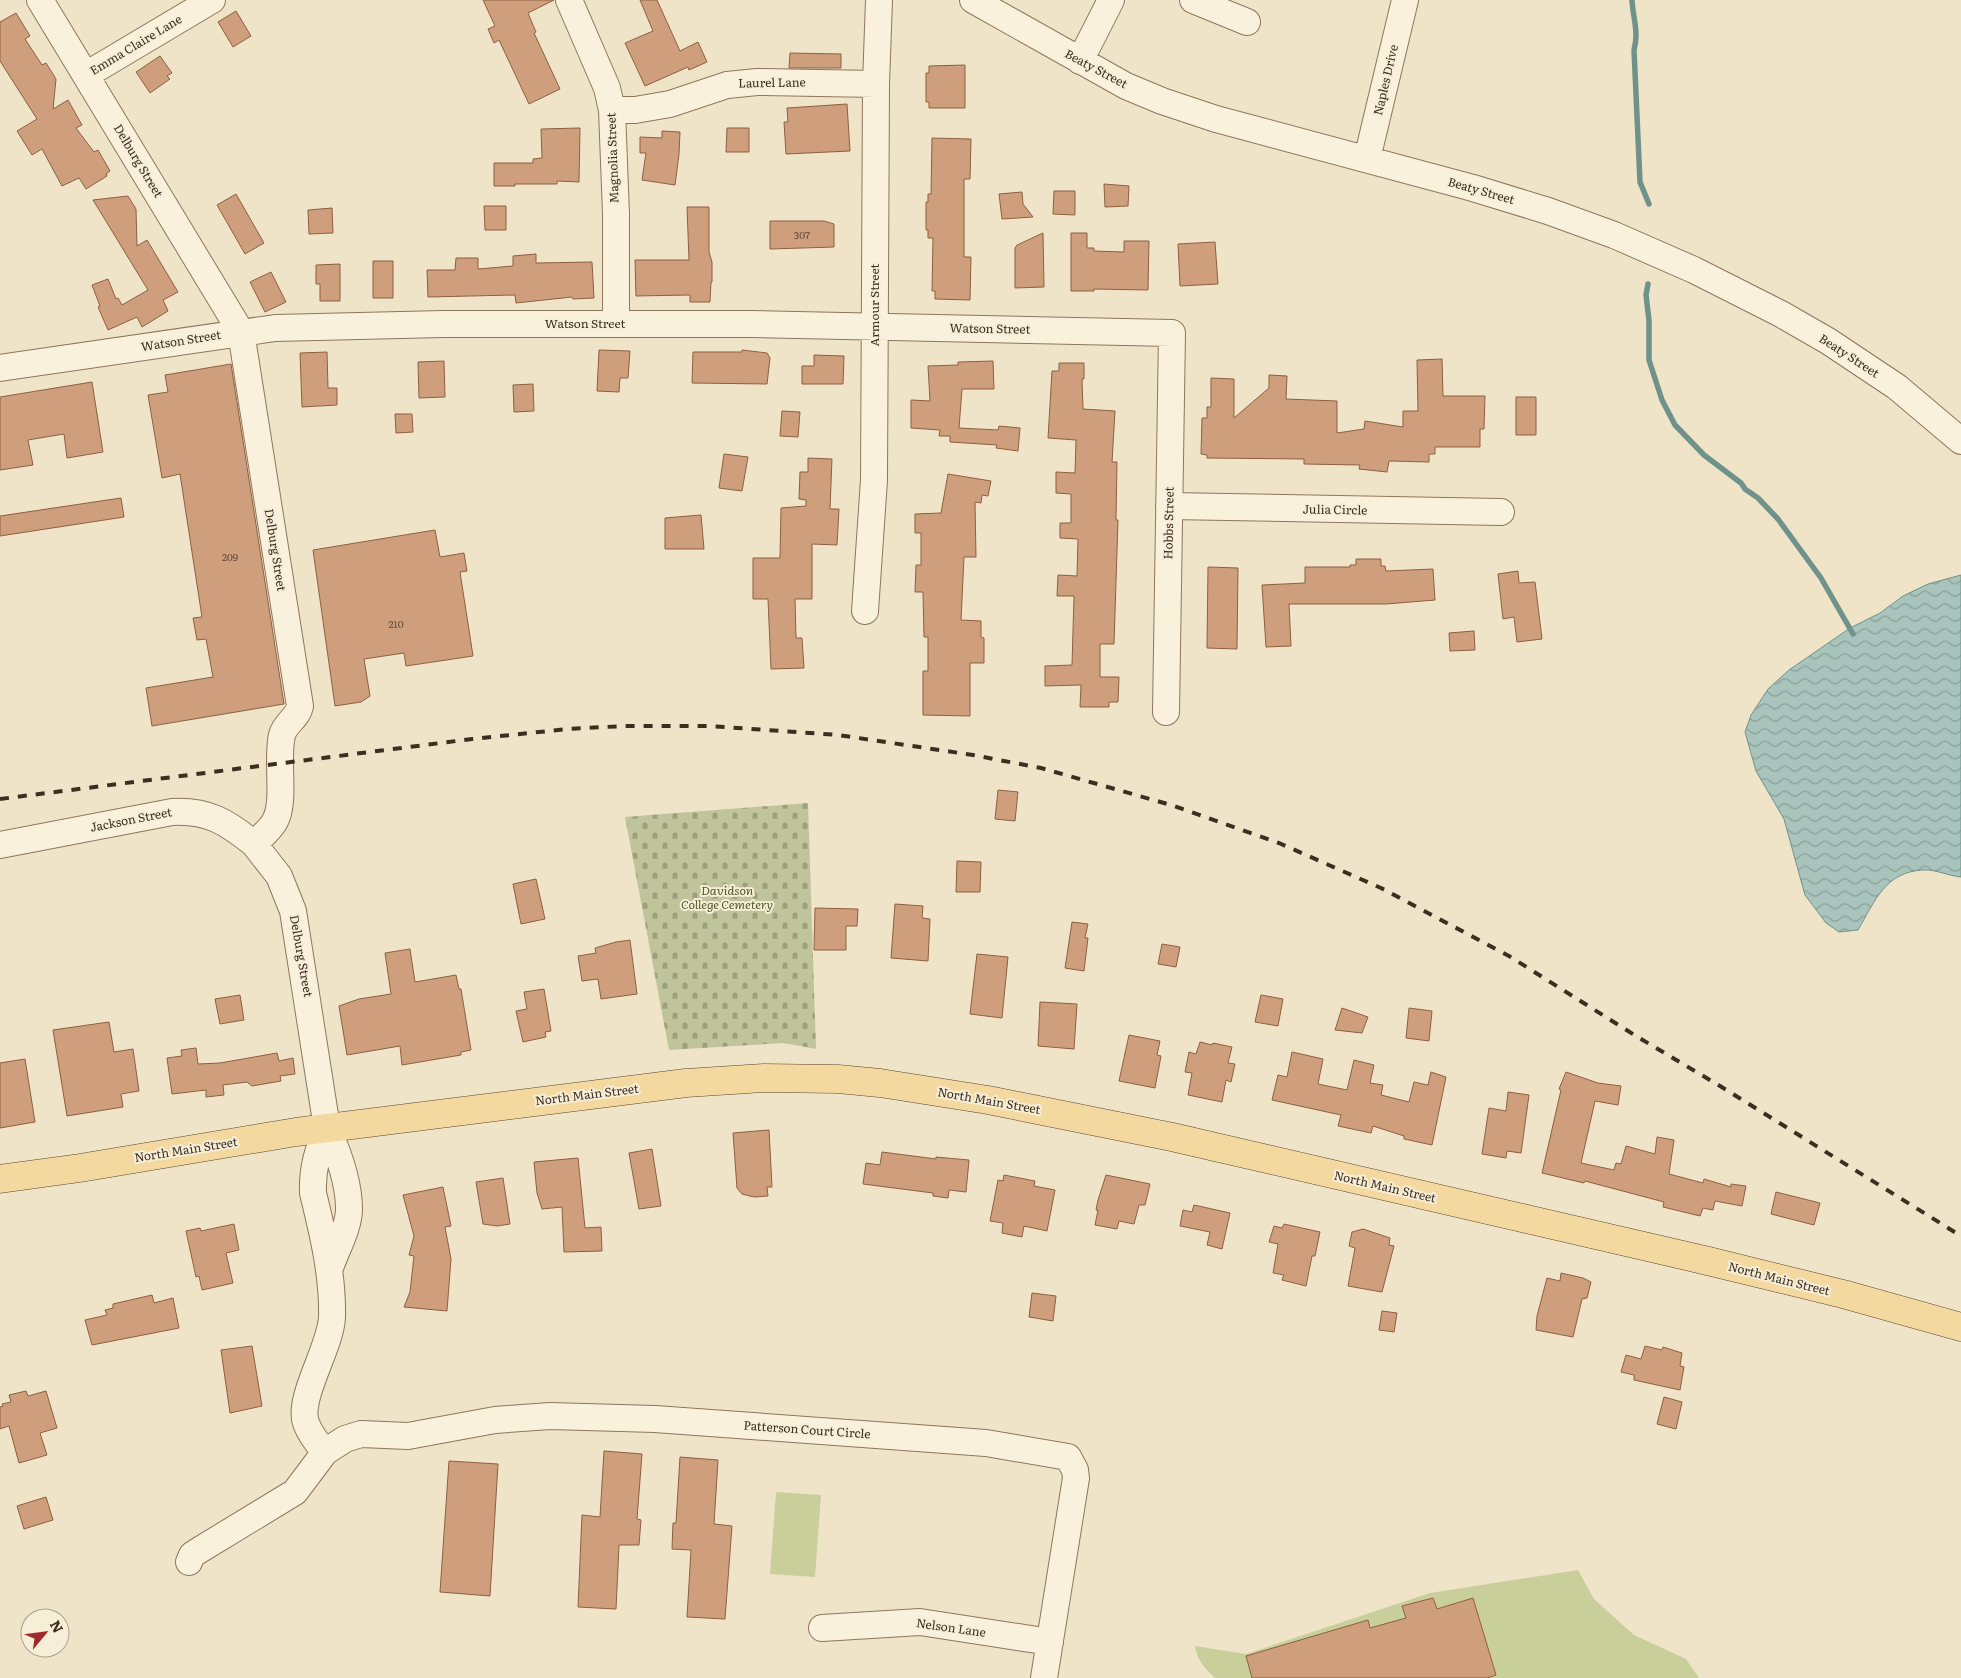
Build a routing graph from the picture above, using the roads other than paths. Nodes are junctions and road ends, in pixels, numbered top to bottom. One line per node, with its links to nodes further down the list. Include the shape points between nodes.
1 (40, 0): 11 (street, Delburg Street)
2 (212, 0): 11 (street, Emma Claire Lane)
3 (569, 0): 13 (street, Magnolia Street, via 607,88)
4 (880, 0): 12 (street, Armour Street)
5 (973, 0): 10 (street, Beaty Street)
6 (1111, 0): 10 (street)
7 (1193, 0): 9 (street)
8 (1405, 0): 14 (street, Naples Drive)
9 (1246, 22)
10 (1080, 61): 14 (street, Beaty Street, via 1162,101 1216,119)
11 (86, 75): 17 (street, Delburg Street)
12 (876, 84): 13 (street, Laurel Lane, via 734,84 670,104); 16 (street, Armour Street)
13 (612, 110): 15 (street, Magnolia Street)
14 (1368, 159): 20 (street, Beaty Street, via 1548,210 1694,270 1828,341 1897,387)
15 (616, 324): 16 (street, Watson Street); 17 (street, Watson Street, via 295,327)
16 (875, 326): 18 (street, Watson Street); 23 (street, Armour Street, via 874,480)
17 (241, 332): 19 (street, Watson Street); 25 (street, Delburg Street, via 300,706 282,735 276,820)
18 (1172, 333): 21 (street, Hobbs Street)
19 (0, 368)
20 (1961, 441)
21 (1169, 506): 22 (street, Julia Circle); 24 (street, Hobbs Street)
22 (1500, 512)
23 (865, 611)
24 (1166, 712)
25 (254, 844): 26 (street, Jackson Street, via 217,818 188,811); 27 (street, Delburg Street, via 279,876 293,911)
26 (0, 845)
27 (327, 1128): 28 (main road, North Main Street); 29 (main road, North Main Street, via 686,1083 764,1078 880,1083 1038,1109 1172,1137 1708,1261); 30 (street, Delburg Street, via 341,1161 349,1210 330,1268 331,1329 304,1409 305,1422)
28 (0, 1179)
29 (1961, 1327)
30 (325, 1452): 31 (street, via 295,1492 198,1551); 33 (street, Patterson Court Circle, via 332,1445 360,1434 408,1436 495,1420 550,1416 655,1419 986,1443 1068,1457 1076,1478)
31 (189, 1562)
32 (822, 1628): 33 (street, Nelson Lane, via 920,1622)
33 (1050, 1642): 34 (street, Patterson Court Circle)
34 (1044, 1678)

